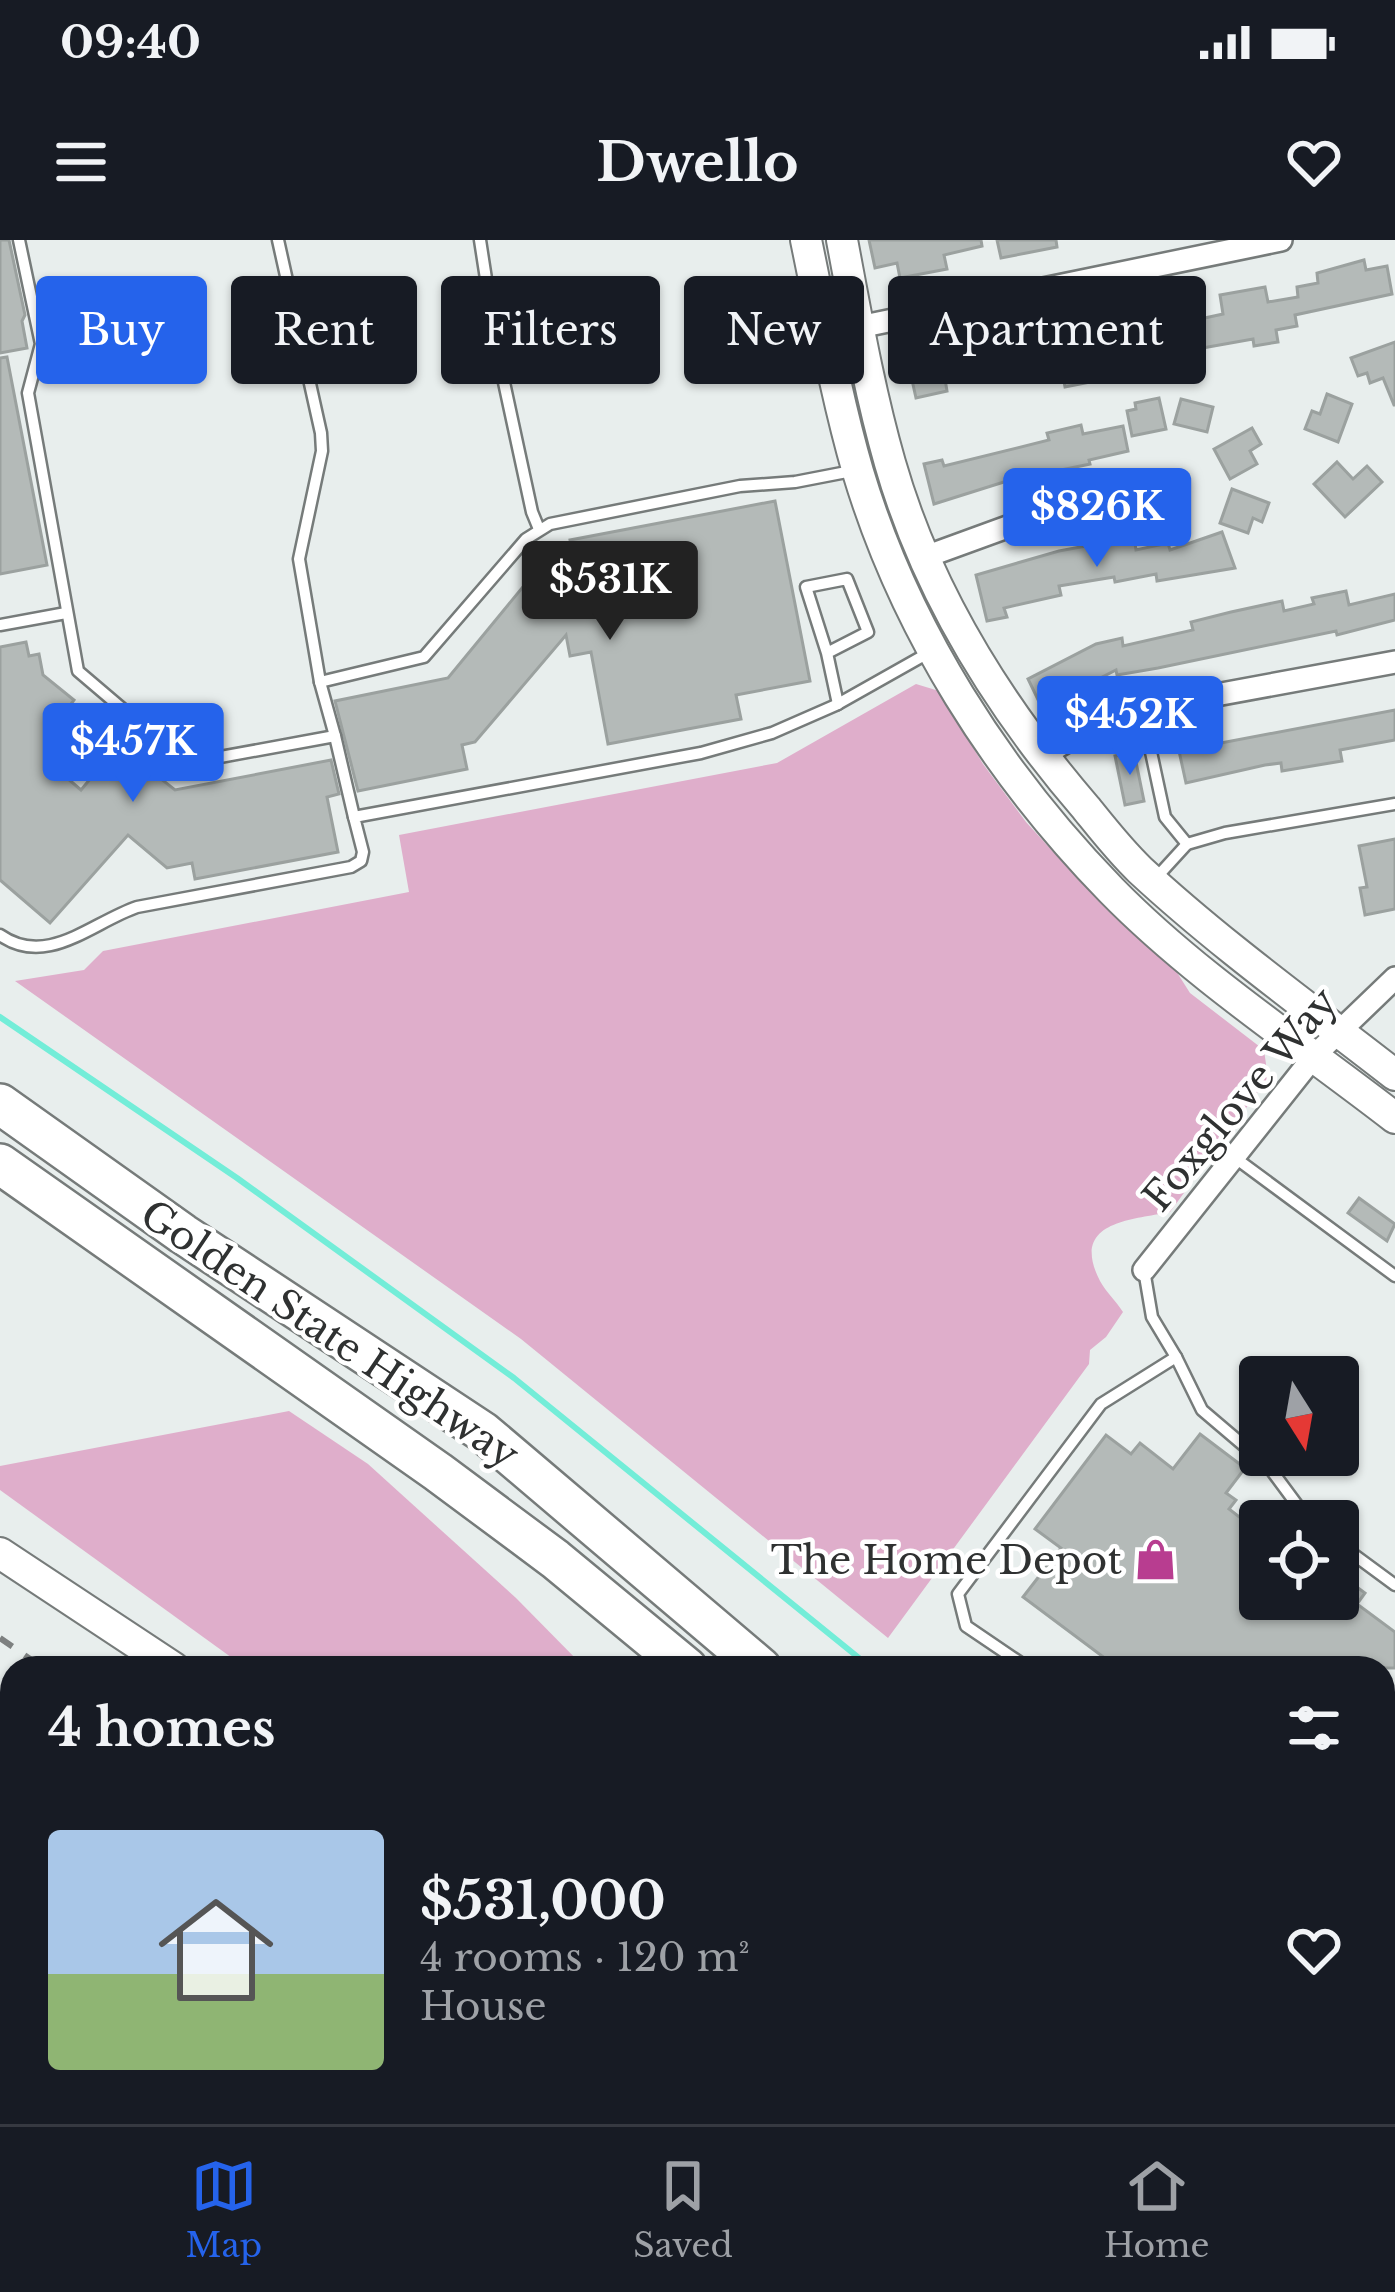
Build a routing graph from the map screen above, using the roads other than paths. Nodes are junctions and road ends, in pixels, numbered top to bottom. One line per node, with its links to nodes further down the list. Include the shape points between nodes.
1 (19, 240): 17 (lane, via 41,344 28,393)
2 (278, 240): 22 (lane, via 321,433 299,559)
3 (480, 240): 15 (lane, via 496,350)
4 (806, 240): 7 (street)
5 (842, 240): 8 (street)
6 (1281, 240): 9 (street)
7 (814, 276)
8 (849, 276)
9 (864, 326)
10 (864, 350): 12 (street)
11 (838, 384): 13 (street)
12 (889, 462): 13 (lane); 16 (street)
13 (858, 470): 15 (lane); 19 (street)
14 (1173, 489): 16 (street, via 1021,522)
15 (539, 529): 22 (lane, via 424,657)
16 (925, 557): 26 (street, via 972,652)
17 (66, 613): 18 (lane); 24 (lane, via 79,671 179,757 193,762)
18 (0, 626)
19 (933, 651): 23 (lane); 34 (street, via 1015,777 1112,890)
20 (826, 653): 20 (lane, via 868,632 847,579 806,587); 23 (lane)
21 (1395, 662): 26 (street, via 1113,714)
22 (320, 682): 24 (lane)
23 (838, 704): 28 (lane, via 772,734 701,753)
24 (335, 736): 28 (lane)
25 (1151, 752): 29 (lane, via 1165,817)
26 (1042, 757): 30 (street)
27 (1395, 804): 29 (lane)
28 (354, 818): 31 (lane, via 363,852 351,867 137,908 55,944 18,947)
29 (1187, 844): 30 (lane)
30 (1153, 881): 33 (street)
31 (0, 935)
32 (1395, 978): 33 (street, Foxglove Way)
33 (1338, 1030): 34 (street, Foxglove Way); 35 (street)
34 (1315, 1055): 37 (street); 38 (street, Foxglove Way)
35 (1395, 1075)
36 (0, 1104): 51 (highway, Golden State Highway, via 483,1432)
37 (1395, 1118)
38 (1234, 1157): 40 (street, Foxglove Way); 41 (lane)
39 (0, 1164): 46 (highway, Golden State Highway)
40 (1144, 1270): 42 (lane, via 1152,1317)
41 (1395, 1276)
42 (1176, 1357): 43 (lane, via 1202,1410 1269,1467); 52 (lane, via 1101,1404 958,1594 966,1626)
43 (1293, 1500)
44 (0, 1553): 48 (street)
45 (1359, 1558): 47 (lane)
46 (555, 1559): 49 (highway); 50 (highway, Golden State Highway)
47 (1395, 1585)
48 (156, 1656)
49 (649, 1656)
50 (672, 1656)
51 (747, 1656)
52 (1010, 1656)

